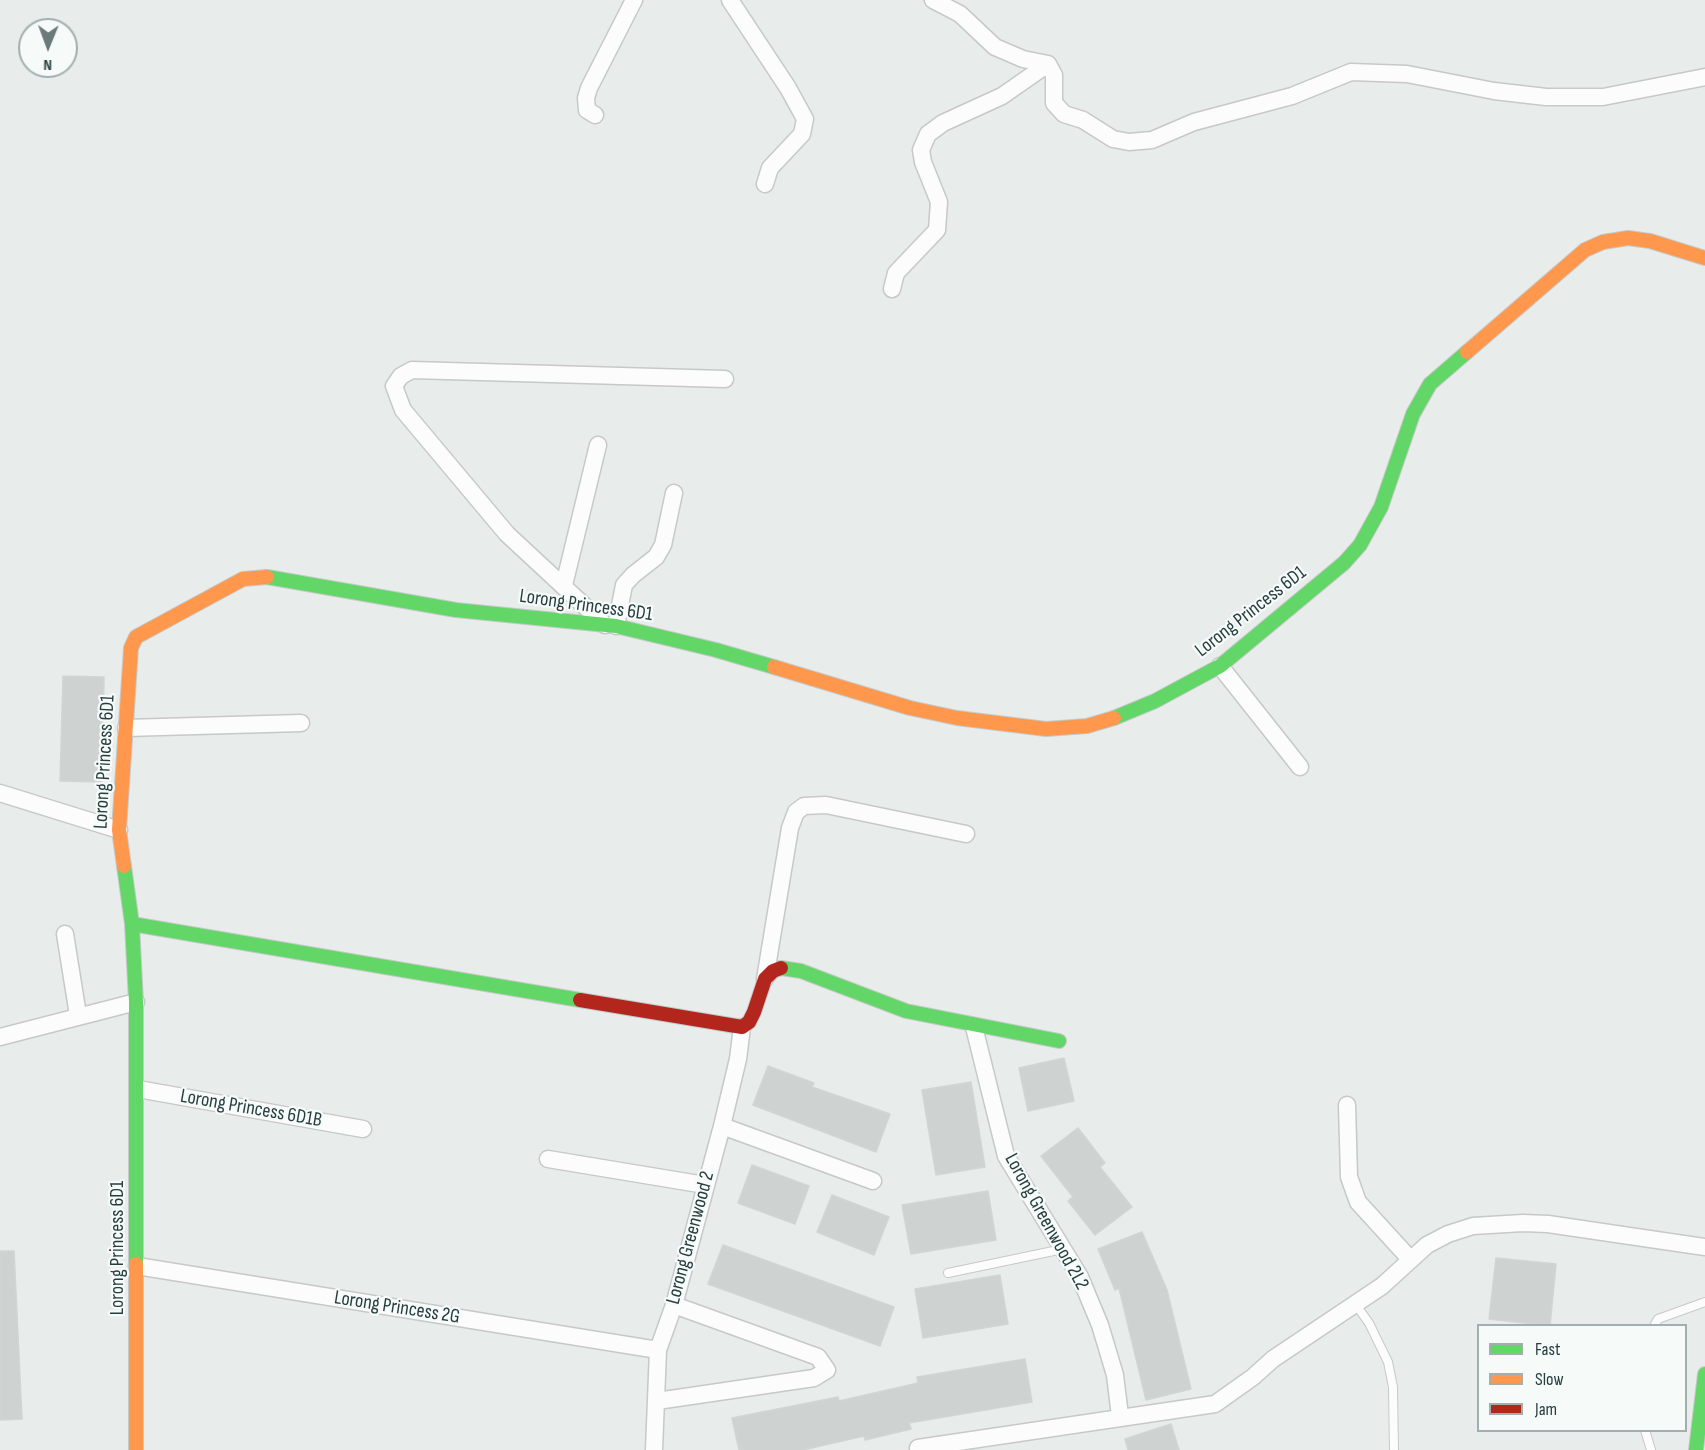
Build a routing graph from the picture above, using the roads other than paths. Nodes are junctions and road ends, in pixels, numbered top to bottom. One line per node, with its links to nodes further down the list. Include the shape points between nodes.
1 (634, 0): 6 (street, via 589,88 587,110)
2 (730, 0): 7 (street, via 805,119 802,134 770,168)
3 (933, 0): 4 (street, via 960,14 995,47)
4 (1048, 64): 5 (street, via 1054,75 1054,103 1059,110 1113,139 1129,142 1152,140 1194,122 1292,96 1351,72 1407,74 1545,97 1604,98); 9 (street, via 1002,96 928,134 921,150 922,162 939,202 937,230 896,273)
5 (1705, 77)
6 (595, 116)
7 (765, 184)
8 (1705, 258): 15 (main road, Lorong Princess 6D1, via 1628,238 1585,250 1430,384 1413,414 1381,507 1360,545 1344,563)
9 (892, 289)
10 (725, 379): 13 (street, via 412,370 400,376 394,387 403,410 507,534)
11 (598, 445): 13 (street)
12 (674, 493): 14 (street, via 663,545 656,557 624,585)
13 (564, 585): 14 (street)
14 (610, 626): 15 (main road, Lorong Princess 6D1, via 716,650 909,708 1046,729 1087,726 1121,716); 17 (main road, Lorong Princess 6D1, via 456,610 264,576 243,579 136,637 130,648)
15 (1220, 666): 18 (street)
16 (301, 723): 17 (street)
17 (126, 728): 20 (main road, Lorong Princess 6D1)
18 (1300, 767)
19 (0, 793): 20 (street)
20 (119, 830): 22 (main road, Lorong Princess 6D1)
21 (966, 834): 24 (street, via 826,805 804,806 796,812 790,828)
22 (132, 924): 25 (main road, Lorong Princess 6D1); 28 (main road)
23 (65, 934): 26 (street)
24 (765, 979): 27 (main road, via 773,970 784,967 906,1011); 28 (main road, via 754,1012)
25 (136, 1002): 26 (street); 31 (main road, Lorong Princess 6D1)
26 (78, 1015): 29 (street)
27 (974, 1026): 30 (main road); 39 (street, Lorong Greenwood 2L2, via 1006,1156)
28 (742, 1027): 33 (street, Lorong Greenwood 2)
29 (0, 1037)
30 (1059, 1041)
31 (138, 1089): 34 (street, Lorong Princess 6D1B); 41 (main road, Lorong Princess 6D1)
32 (1347, 1105): 40 (street, via 1348,1177 1358,1202)
33 (722, 1126): 36 (street); 37 (street, Lorong Greenwood 2)
34 (363, 1129)
35 (548, 1159): 37 (street)
36 (873, 1181)
37 (705, 1185): 44 (street, Lorong Greenwood 2)
38 (1705, 1247): 40 (street, via 1548,1224 1498,1223 1448,1234)
39 (1064, 1249): 42 (lane); 50 (street, Lorong Greenwood 2L2, via 1100,1325 1115,1375)
40 (1410, 1259): 45 (street)
41 (137, 1266): 47 (street, Lorong Princess 2G); 53 (main road, Lorong Princess 6D1)
42 (948, 1273)
43 (1705, 1302): 46 (lane, via 1658,1319)
44 (674, 1305): 47 (street, Lorong Greenwood 2); 49 (street, via 818,1358 826,1370 814,1378)
45 (1356, 1305): 50 (street, via 1273,1359 1215,1404); 55 (lane, via 1388,1362 1393,1387)
46 (1655, 1324)
47 (658, 1350): 49 (street, Lorong Greenwood 2)
48 (1705, 1374): 57 (main road)
49 (657, 1401): 54 (street, Lorong Greenwood 2)
50 (1120, 1416): 52 (street)
51 (1645, 1432): 56 (lane)
52 (918, 1448)
53 (136, 1450)
54 (654, 1450)
55 (1394, 1450)
56 (1651, 1450)
57 (1696, 1450)

